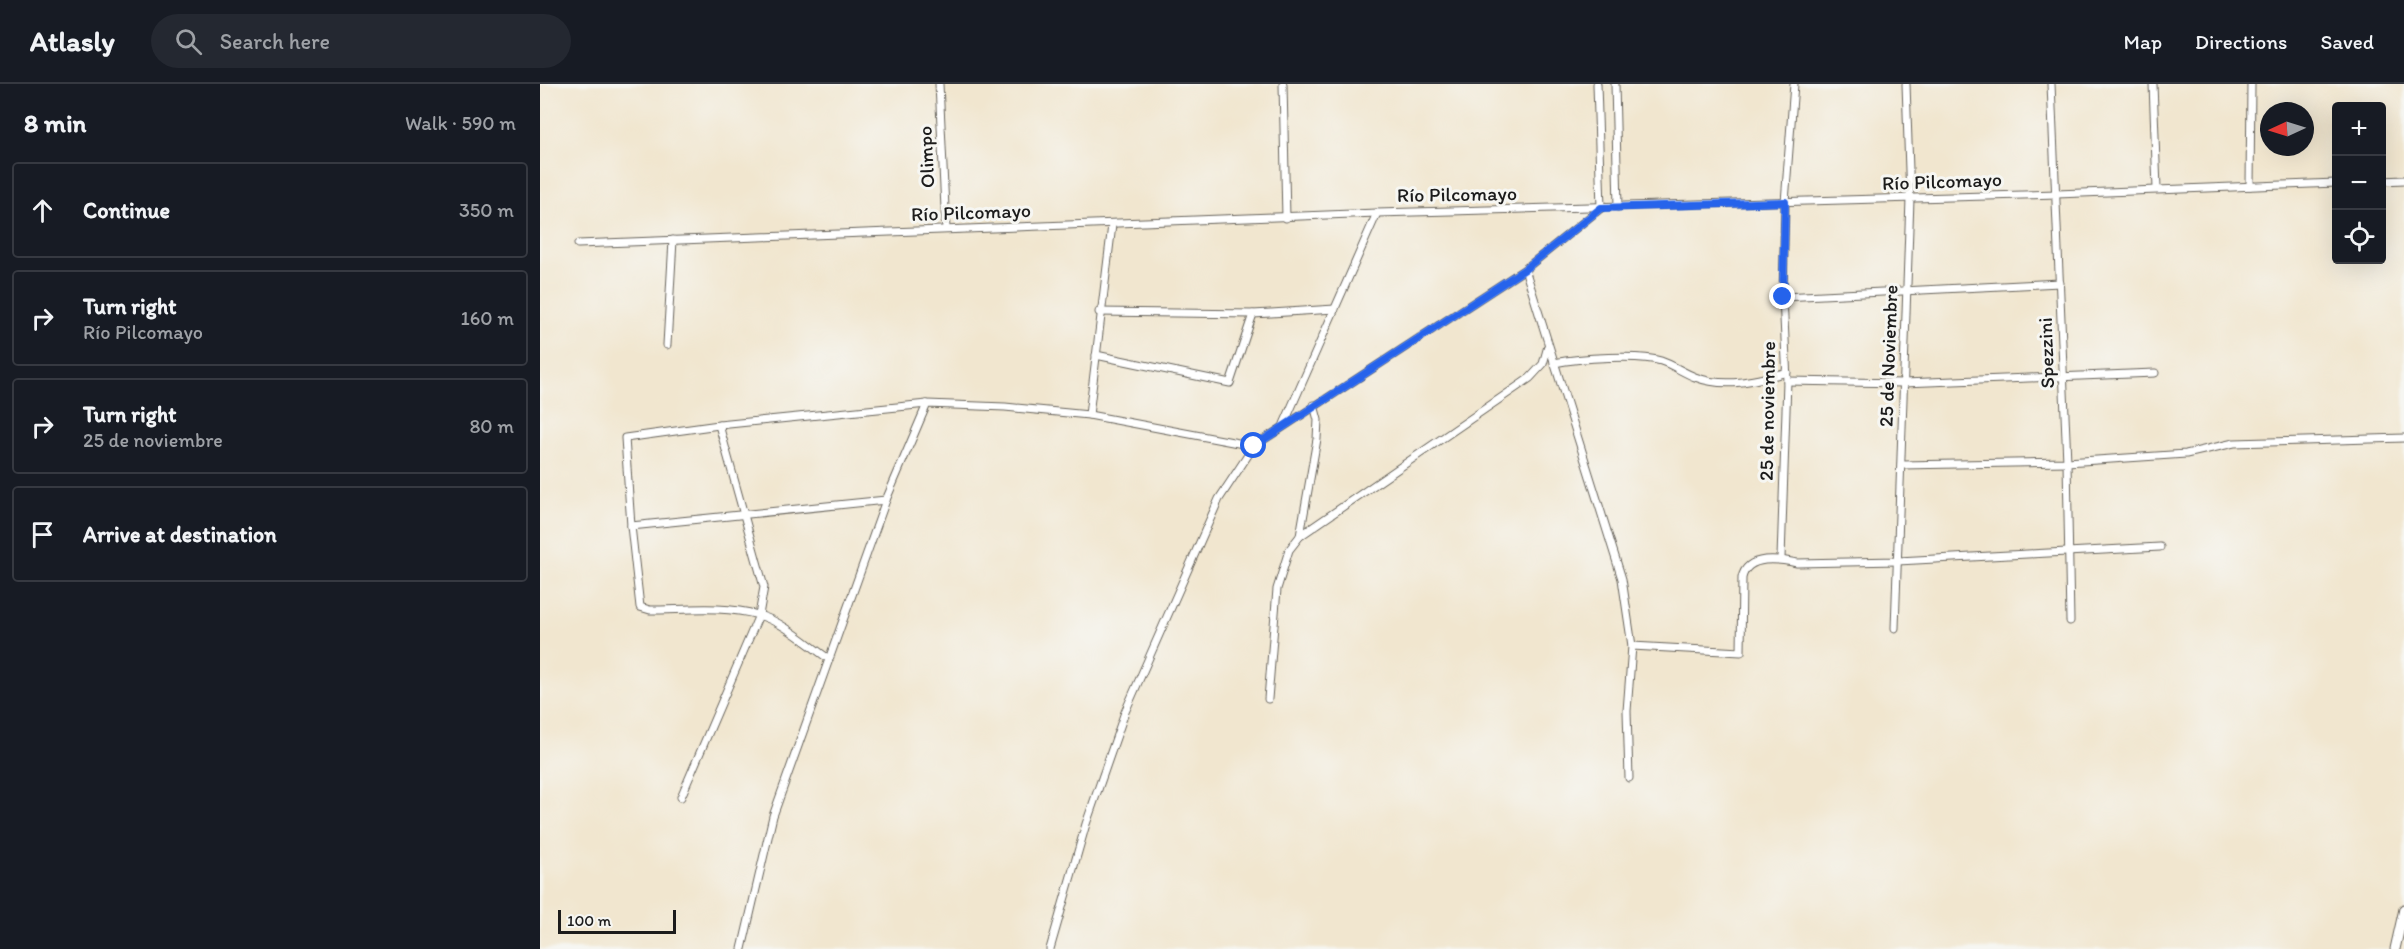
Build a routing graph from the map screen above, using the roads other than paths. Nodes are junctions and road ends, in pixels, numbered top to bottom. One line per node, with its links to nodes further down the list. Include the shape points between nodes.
1 (939, 84): 23 (street, Olimpo)
2 (1284, 84): 21 (street)
3 (1597, 84): 19 (street)
4 (1615, 84): 18 (street)
5 (1794, 84): 17 (street, 25 de noviembre)
6 (1906, 84): 16 (street, 25 de Noviembre)
7 (2051, 84): 15 (street, Spezzini)
8 (2153, 84): 14 (street)
9 (2251, 84): 13 (street)
10 (2404, 180): 11 (street)
11 (2386, 181)
12 (2332, 183): 13 (street, Río Pilcomayo)
13 (2250, 186): 14 (street, Río Pilcomayo)
14 (2157, 189): 15 (street, Río Pilcomayo)
15 (2056, 194): 16 (street, Río Pilcomayo); 27 (street, Spezzini)
16 (1910, 199): 17 (street, Río Pilcomayo); 28 (street, 25 de Noviembre)
17 (1785, 202): 18 (street, Río Pilcomayo); 29 (street, 25 de noviembre)
18 (1618, 207): 19 (street, Río Pilcomayo)
19 (1601, 208): 20 (street, Río Pilcomayo); 26 (street)
20 (1377, 213): 21 (street, Río Pilcomayo); 30 (street)
21 (1286, 218): 22 (street, Río Pilcomayo)
22 (1112, 225): 23 (street, Río Pilcomayo); 31 (street)
23 (946, 229): 24 (street, Río Pilcomayo)
24 (674, 240): 25 (street, Río Pilcomayo); 33 (street)
25 (578, 244)
26 (1525, 269): 34 (street); 43 (street)
27 (2060, 283): 28 (street); 39 (street, Spezzini)
28 (1907, 291): 29 (street); 41 (street, 25 de Noviembre)
29 (1783, 297): 37 (street, 25 de noviembre)
30 (1335, 309): 32 (street); 46 (street)
31 (1099, 312): 32 (street); 35 (street)
32 (1253, 314): 35 (street, via 1230,383)
33 (667, 345)
34 (1548, 346): 36 (street); 54 (street, via 1543,364 1530,378)
35 (1096, 355): 44 (street)
36 (1554, 363): 37 (street, via 1611,358 1660,361 1715,382 1748,382); 62 (street, via 1622,579)
37 (1786, 372): 40 (street, 25 de noviembre)
38 (2155, 373): 39 (street)
39 (2063, 376): 41 (street); 49 (street, Spezzini)
40 (1787, 381): 41 (street); 57 (street, 25 de noviembre)
41 (1904, 383): 50 (street, 25 de Noviembre)
42 (927, 405): 44 (street); 45 (street); 51 (street)
43 (1314, 405): 46 (street); 54 (street, via 1317,439)
44 (1089, 415): 48 (street)
45 (719, 425): 52 (street); 53 (street, via 625,438)
46 (1283, 426): 48 (street)
47 (2404, 438): 49 (street, via 2234,443 2186,454)
48 (1254, 446): 69 (street, via 1219,500 1125,712 1086,824)
49 (2067, 462): 50 (street); 56 (street, Spezzini)
50 (1902, 465): 58 (street, 25 de Noviembre)
51 (886, 500): 52 (street); 63 (street)
52 (744, 514): 53 (street); 59 (street, via 764,587)
53 (631, 526): 59 (street, via 640,606 650,610 729,609)
54 (1300, 536): 64 (street, via 1289,550 1277,589)
55 (2160, 547): 56 (street)
56 (2068, 551): 58 (street); 60 (street, Spezzini)
57 (1781, 558): 58 (street, via 1797,563); 62 (street, via 1760,561 1743,572 1741,652)
58 (1898, 561): 61 (street, 25 de Noviembre)
59 (759, 615): 63 (street); 66 (street)
60 (2070, 621)
61 (1895, 628)
62 (1632, 646): 65 (street, via 1627,711)
63 (829, 659): 68 (street, via 773,816)
64 (1268, 699)
65 (1629, 778)
66 (681, 797)
67 (2404, 909): 70 (street)
68 (742, 949)
69 (1050, 949)
70 (2395, 949)

